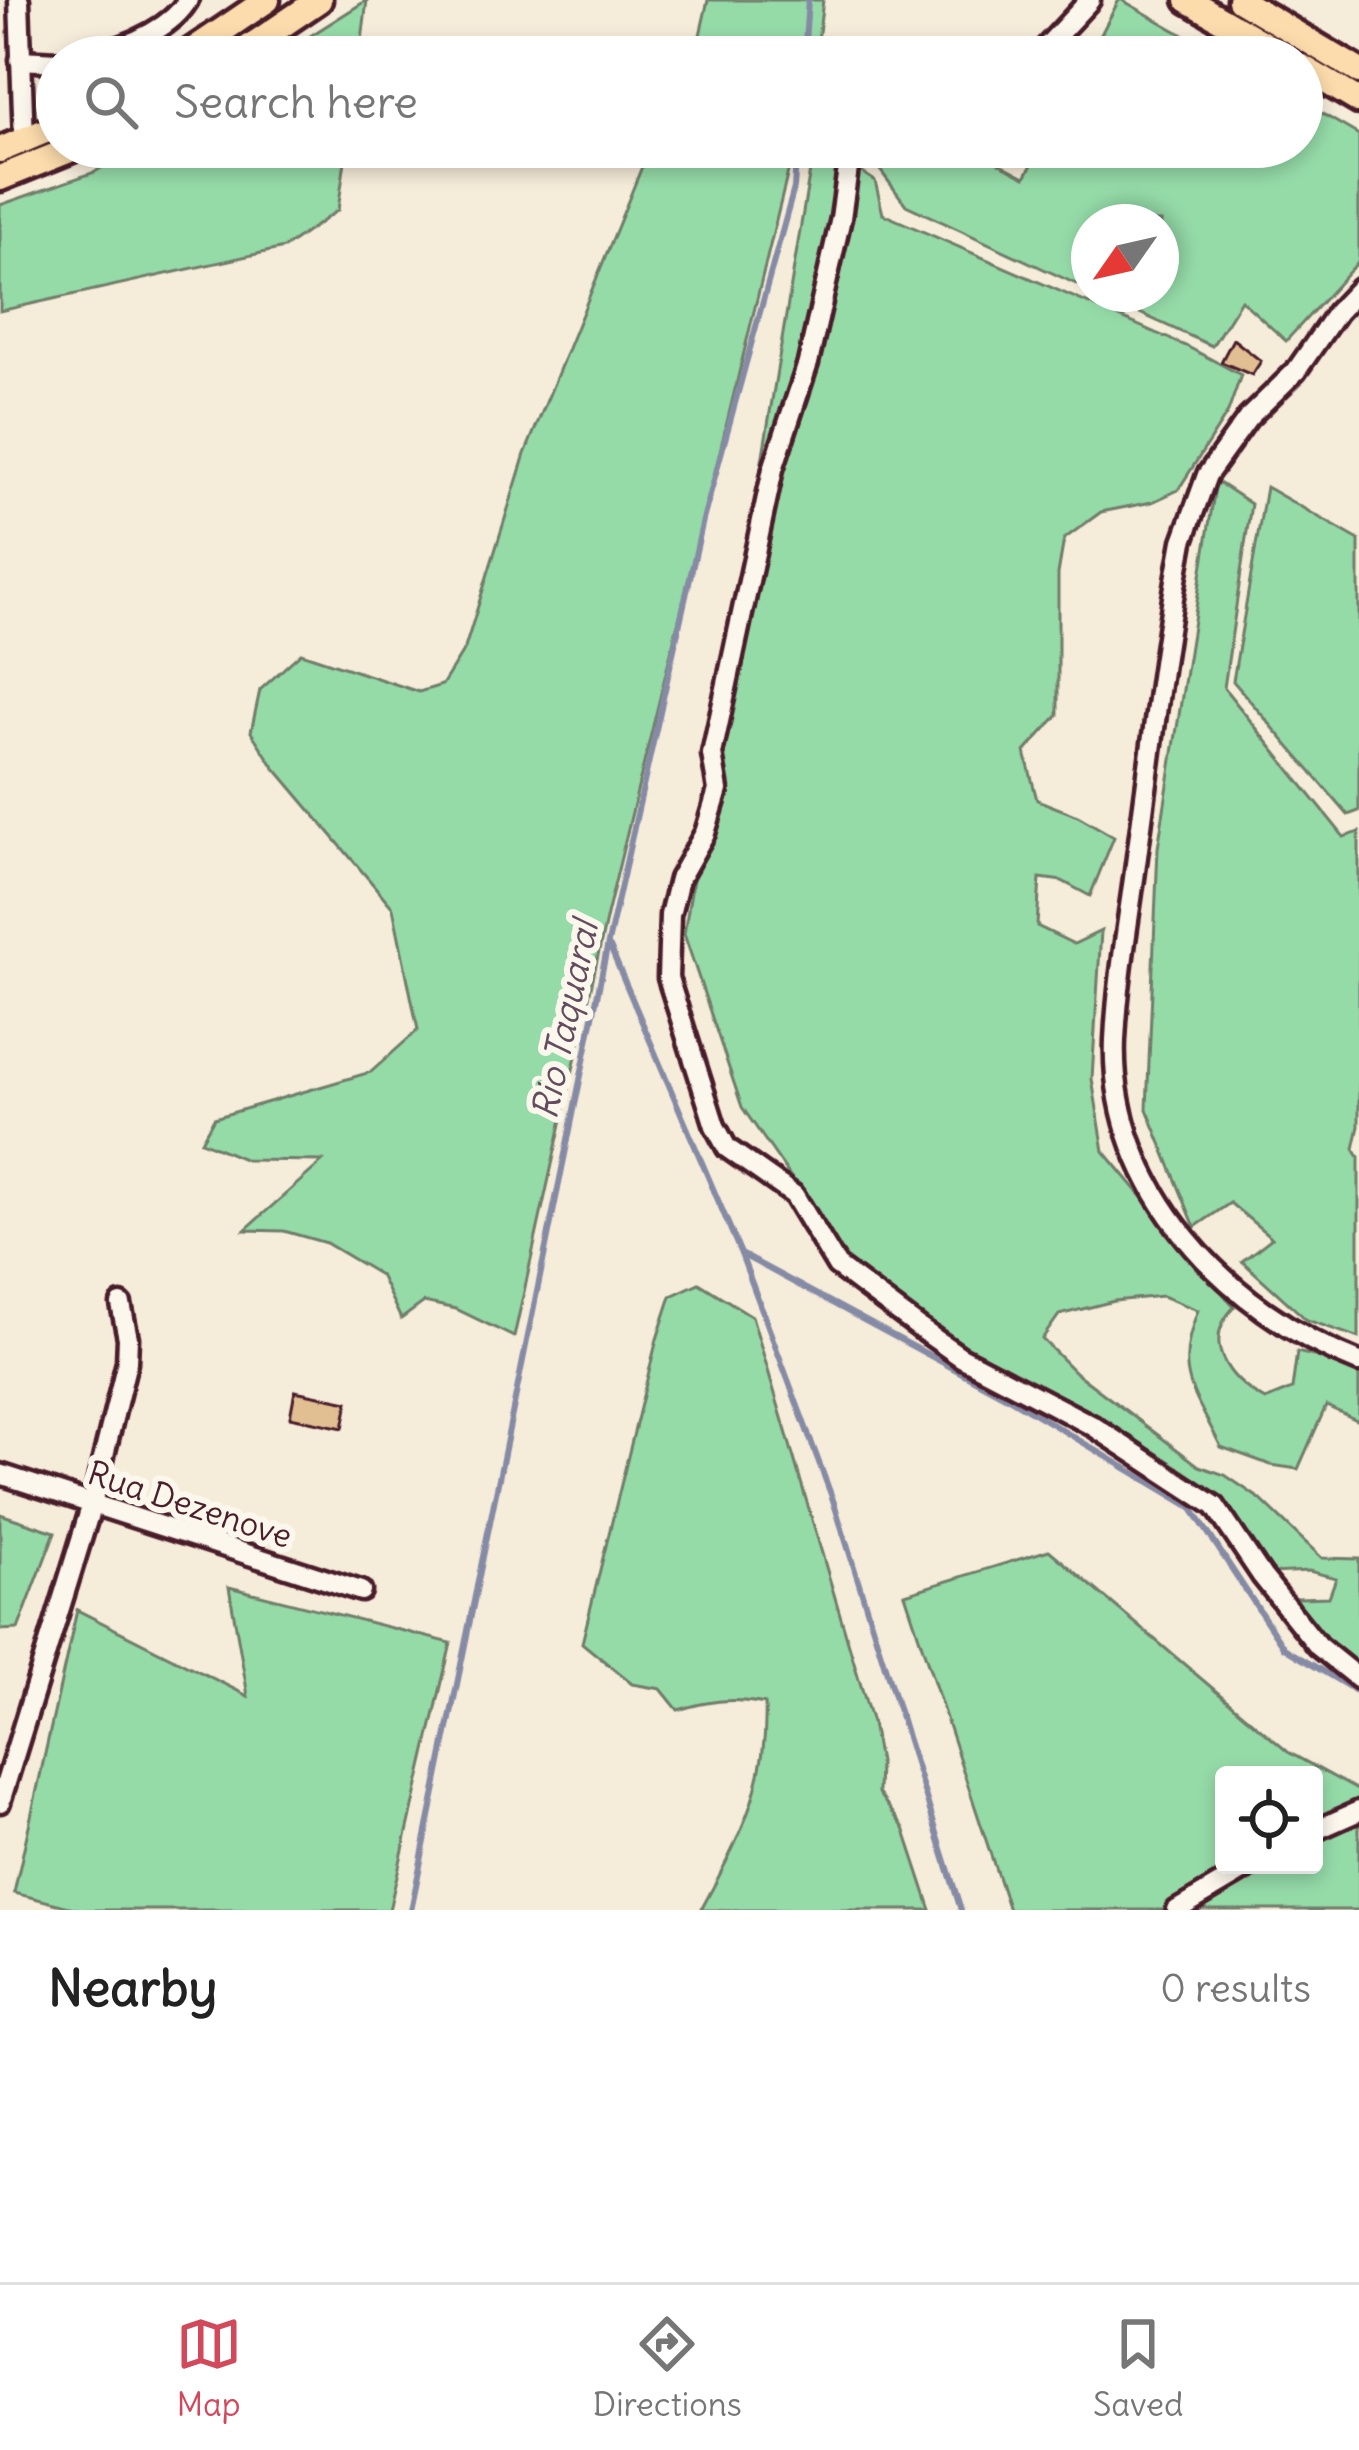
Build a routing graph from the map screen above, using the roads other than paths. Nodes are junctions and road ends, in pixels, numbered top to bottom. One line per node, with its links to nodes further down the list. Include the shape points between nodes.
1 (19, 0): 15 (street)
2 (188, 0): 8 (street)
3 (319, 0): 10 (main road)
4 (1090, 0): 11 (street)
5 (1188, 0): 12 (main road)
6 (1240, 0): 13 (main road)
7 (263, 1): 9 (main road)
8 (143, 36)
9 (213, 36)
10 (266, 36)
11 (1057, 36)
12 (1250, 36)
13 (1300, 36)
14 (1323, 50): 17 (main road)
15 (20, 60): 16 (street); 20 (street)
16 (36, 61)
17 (1359, 71)
18 (1323, 79): 19 (main road)
19 (1359, 100)
20 (12, 145)
21 (36, 164): 23 (main road)
22 (848, 168): 30 (street, via 712,754 718,790 670,914 668,978 678,1018 728,1148 794,1195 837,1266 961,1357 1094,1426 1216,1506 1318,1646)
23 (0, 178)
24 (1359, 289): 26 (street, via 1207,475 1183,541 1115,1043 1132,1147 1177,1229 1251,1300)
25 (121, 1304): 28 (street, via 127,1362)
26 (1359, 1362)
27 (0, 1474): 28 (street, Rua Dezenove)
28 (92, 1504): 29 (street, Rua Dezenove); 31 (street)
29 (362, 1591)
30 (1359, 1679)
31 (0, 1802)
32 (1359, 1811): 33 (street)
33 (1323, 1828)
34 (1238, 1874): 35 (street)
35 (1177, 1910)

